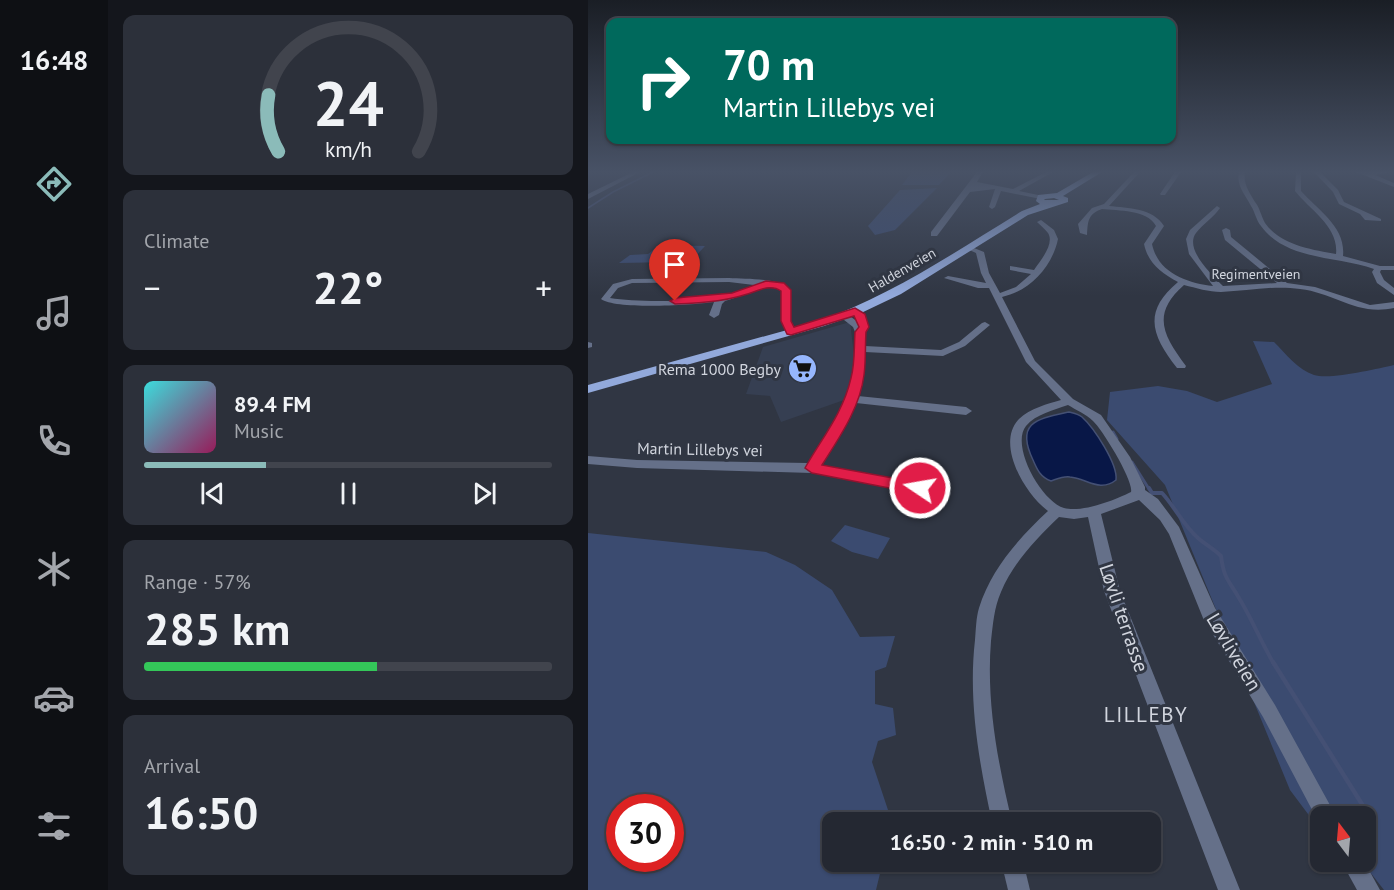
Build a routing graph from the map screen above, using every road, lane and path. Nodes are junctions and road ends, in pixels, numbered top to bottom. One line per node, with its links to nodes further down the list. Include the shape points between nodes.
1 (950, 214): 11 (street)
2 (1021, 214): 12 (main road, Haldenveien)
3 (1090, 214): 10 (street, via 1082,225)
4 (1143, 214): 20 (street, Regimentveien, via 1156,219 1160,226 1149,241 1150,253 1162,270)
5 (1213, 214): 24 (street, via 1191,235 1190,243 1193,256)
6 (1258, 214): 13 (street, via 1269,231 1295,246)
7 (1320, 214): 13 (street, via 1341,243)
8 (1041, 222): 17 (street, via 1054,239)
9 (1226, 230): 22 (street, via 1231,242)
10 (1084, 232)
11 (934, 234)
12 (969, 248): 23 (street, via 980,252); 29 (main road, Haldenveien, via 897,292)
13 (1340, 259): 15 (street)
14 (1013, 268): 17 (street)
15 (1379, 268): 16 (street); 25 (street, via 1378,279)
16 (1394, 268)
17 (1037, 273): 26 (street, via 1024,287)
18 (948, 278): 23 (street)
19 (729, 280): 21 (street); 27 (street); 27 (street, via 625,282 610,290 605,299)
20 (1183, 282): 24 (street, Regimentveien); 34 (street, via 1162,301 1158,318 1158,329)
21 (766, 284): 27 (street); 32 (street, via 781,285 786,290 786,321)
22 (1285, 285): 24 (street, Regimentveien); 28 (street, Regimentveien, via 1315,289 1362,306)
23 (991, 286): 26 (street)
24 (1221, 289)
25 (1394, 292)
26 (996, 296): 37 (street, via 1031,363)
27 (719, 299): 30 (street)
28 (1394, 305)
29 (849, 314): 32 (main road, Haldenveien); 33 (street, via 860,332)
30 (714, 315)
31 (985, 325): 33 (street, via 952,351 943,353)
32 (791, 332): 35 (main road, Haldenveien)
33 (860, 349): 36 (street)
34 (1182, 366)
35 (588, 389)
36 (851, 399): 38 (street); 40 (street)
37 (1069, 400): 42 (street, via 1097,418 1126,460); 44 (street, via 1022,422 1015,437 1018,460 1032,486)
38 (966, 411)
39 (588, 460): 40 (street, Martin Lillebys vei)
40 (812, 468): 41 (street, Martin Lillebys vei)
41 (920, 488)
42 (1138, 492): 43 (street, via 1130,499); 45 (street, Løvliveien, via 1156,505 1179,538 1209,612)
43 (1093, 510): 44 (street); 50 (street, Løvli terrasse, via 1112,591)
44 (1057, 511): 46 (street, via 1021,544 987,608 980,658 984,725)
45 (1321, 806)
46 (1000, 812)
47 (1015, 872): 49 (street)
48 (1358, 872): 51 (street)
49 (1019, 890)
50 (1229, 890)
51 (1369, 890)

